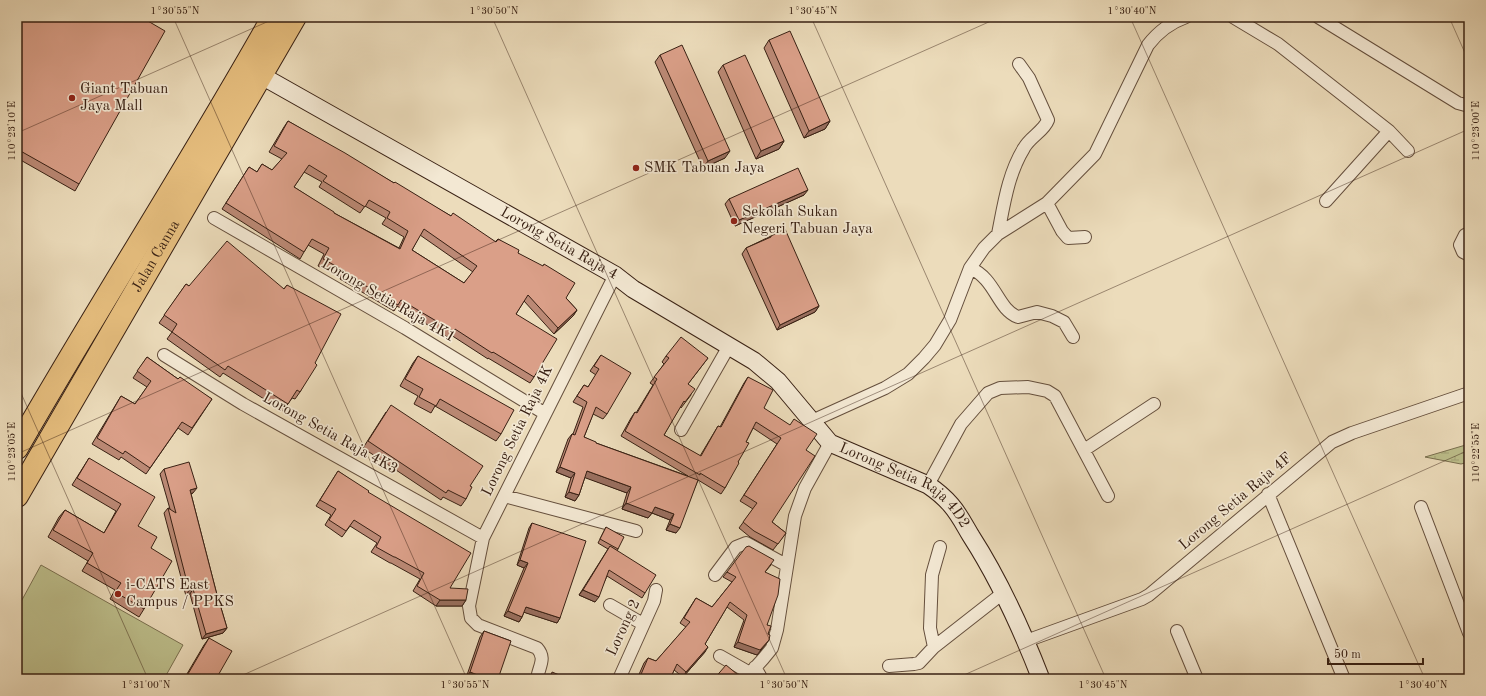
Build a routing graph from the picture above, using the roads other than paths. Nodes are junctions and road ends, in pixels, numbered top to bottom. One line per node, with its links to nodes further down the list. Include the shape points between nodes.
1 (273, 17): 29 (highway, Jalan Canna)
2 (295, 17): 7 (highway, Jalan Canna)
3 (1186, 17): 12 (street, via 1158,33 1148,45 1095,154)
4 (1233, 17): 9 (street, via 1278,44)
5 (1318, 17): 8 (street, via 1458,103)
6 (1019, 64): 15 (street, via 1029,78 1048,120 1024,146 1018,159 1006,194)
7 (262, 76): 19 (street, Lorong Setia Raja 4); 33 (highway, Jalan Canna)
8 (1469, 106)
9 (1389, 131): 10 (street); 11 (street)
10 (1408, 151)
11 (1326, 201)
12 (1046, 203): 15 (street); 16 (street, via 1068,238)
13 (214, 218): 25 (street, Lorong Setia Raja 4K1, via 405,328)
14 (1469, 233): 17 (street, via 1460,245 1463,252)
15 (998, 234): 18 (street)
16 (1084, 237)
17 (1469, 255)
18 (970, 268): 20 (street, via 989,282 1008,312 1018,317 1037,312 1058,318 1064,322); 26 (street, via 950,320 935,345 908,374 885,388)
19 (615, 275): 21 (street, Lorong Setia Raja 4, via 633,290); 25 (street, Lorong Setia Raja 4K)
20 (1073, 337)
21 (729, 346): 26 (street, Lorong Setia Raja 4, via 778,381); 27 (street)
22 (164, 354): 38 (street, Lorong Setia Raja 4K3, via 243,404)
23 (1469, 393): 32 (street, Lorong Setia Raja 4F, via 1332,442)
24 (1154, 404): 30 (street)
25 (544, 413): 34 (street, Lorong Setia Raja 4K)
26 (812, 421): 28 (street, Lorong Setia Raja 4)
27 (681, 430)
28 (830, 443): 31 (street, Lorong Setia Raja 4D2); 40 (street, Lorong Setia Raja 4D2, via 805,488 795,516)
29 (17, 448)
30 (1084, 450): 31 (street, via 1055,396 1047,391 1028,387 1000,388 988,393 961,424); 35 (street)
31 (928, 485): 43 (street, Lorong Setia Raja 4D2, via 952,506)
32 (1268, 494): 48 (street, Lorong Setia Raja 4F, via 1149,595); 58 (street)
33 (17, 496)
34 (504, 496): 37 (street); 38 (street, Lorong Setia Raja 4K)
35 (1108, 496)
36 (1421, 507): 47 (street)
37 (636, 531)
38 (482, 538): 53 (street, Lorong Setia Raja 4K, via 469,606 471,618 478,625 537,648 543,659)
39 (940, 547): 49 (street, via 932,575 930,628)
40 (786, 564): 41 (street, via 746,543 736,547); 52 (street, Lorong Setia Raja 4D2, via 772,648)
41 (715, 575)
42 (656, 590): 45 (street, Lorong 2, via 654,601)
43 (1003, 593): 48 (street, Lorong Setia Raja 4D2); 49 (street)
44 (610, 605): 45 (street)
45 (643, 624): 54 (street, Lorong 2)
46 (1177, 631): 57 (street)
47 (1469, 633)
48 (1026, 641): 56 (street, Lorong Setia Raja 4D2)
49 (934, 646): 51 (street, via 919,662)
50 (720, 656): 52 (street)
51 (889, 666)
52 (750, 673): 55 (street, via 760,676)
53 (538, 674)
54 (619, 679)
55 (761, 679)
56 (1041, 679)
57 (1197, 679)
58 (1344, 679)

